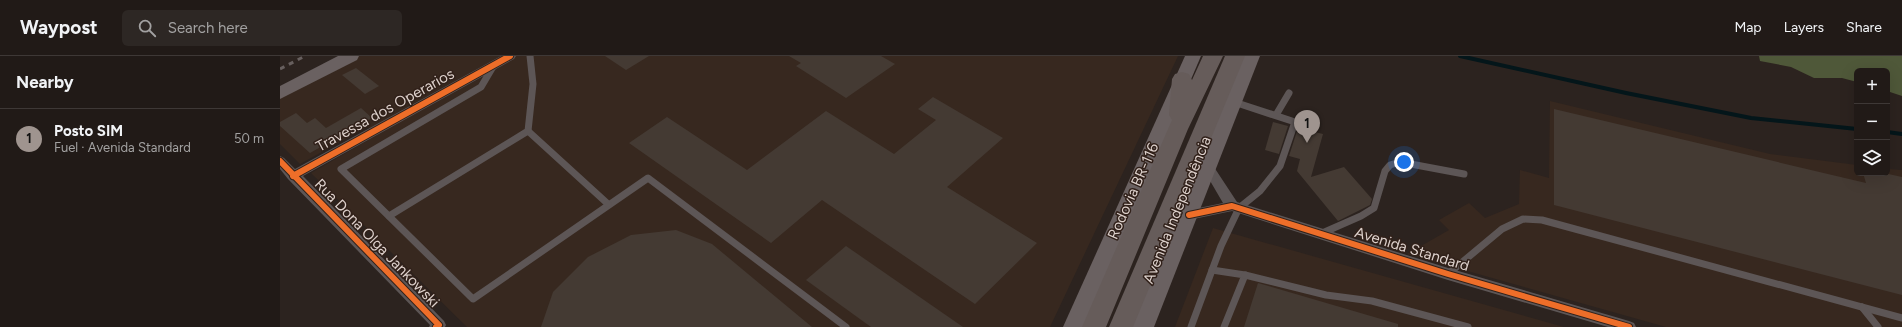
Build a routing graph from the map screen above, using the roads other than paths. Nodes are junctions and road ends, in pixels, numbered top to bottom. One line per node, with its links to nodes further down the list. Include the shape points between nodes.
1 (335, 56): 10 (main road)
2 (351, 56): 10 (main road)
3 (510, 56): 9 (street, Travessa dos Operarios)
4 (530, 56): 18 (lane, via 534,72 534,97)
5 (1193, 56): 11 (main road, Rodovia BR-116)
6 (1213, 56): 17 (highway, Rodovia BR-116)
7 (1235, 56): 37 (highway)
8 (1252, 56): 15 (main road, Avenida Independência)
9 (494, 65): 22 (street, Travessa dos Operarios); 26 (lane, via 482,87 341,168)
10 (307, 75): 12 (main road); 14 (main road)
11 (1182, 78): 17 (highway); 35 (main road, Rodovia BR-116)
12 (280, 85)
13 (1289, 92): 16 (lane)
14 (280, 93)
15 (1234, 102): 16 (lane); 20 (main road, Avenida Independência)
16 (1276, 115): 24 (lane, via 1295,122 1280,166 1260,191)
17 (1178, 129): 36 (highway, Rodovia BR-116)
18 (528, 131): 23 (lane); 26 (lane)
19 (280, 161): 22 (street, Rua Dona Olga Jankowski)
20 (1208, 166): 24 (street); 25 (main road, Avenida Independência)
21 (1464, 174): 27 (lane, via 1400,162 1390,165 1385,171 1374,208 1362,216)
22 (293, 176): 33 (street, Rua Dona Olga Jankowski)
23 (608, 204): 26 (lane, via 472,299); 34 (lane, via 648,178)
24 (1235, 207): 25 (street, Avenida Standard); 27 (street, Avenida Standard); 28 (lane)
25 (1189, 215): 38 (main road, Avenida Independência)
26 (389, 216)
27 (1320, 234): 29 (street, Avenida Standard)
28 (1212, 270): 30 (lane); 39 (lane)
29 (1448, 274): 31 (lane, via 1502,229 1523,219 1542,220); 42 (street, Avenida Standard)
30 (1245, 275): 40 (lane); 41 (lane, via 1326,294 1372,301)
31 (1862, 307): 32 (lane); 43 (lane)
32 (1902, 318)
33 (437, 326)
34 (846, 327)
35 (1074, 327)
36 (1094, 327)
37 (1121, 327)
38 (1143, 327)
39 (1191, 327)
40 (1224, 327)
41 (1468, 327)
42 (1629, 327)
43 (1878, 327)

